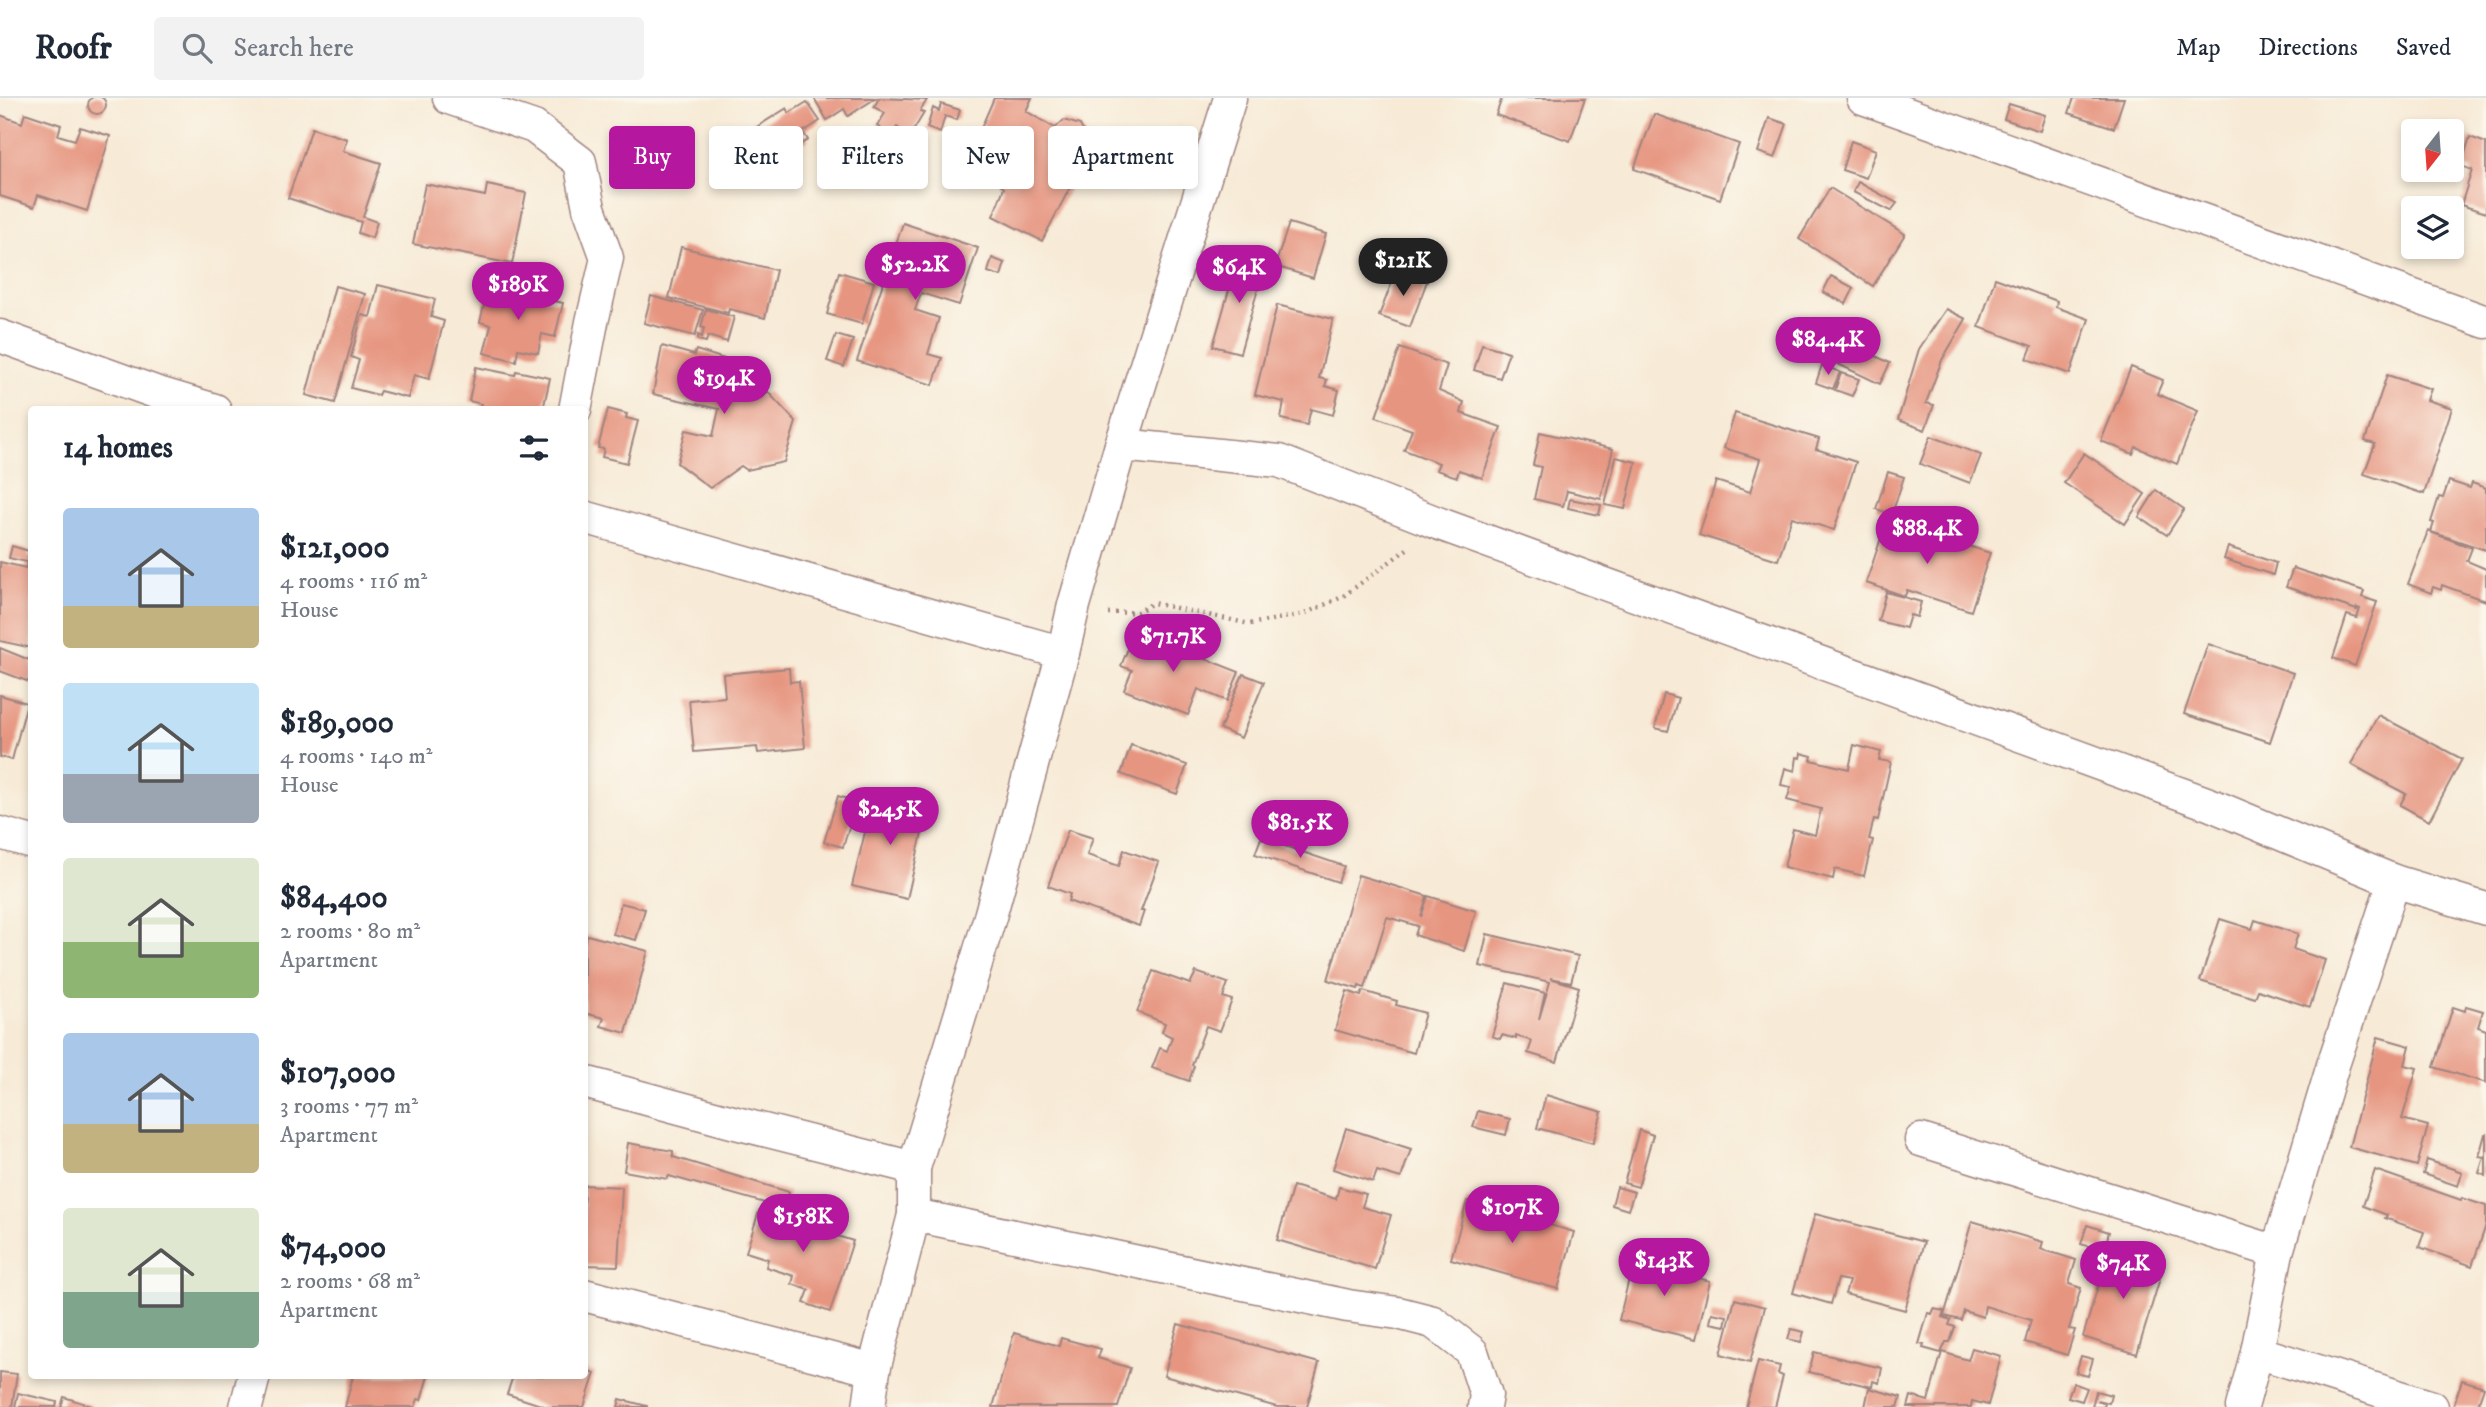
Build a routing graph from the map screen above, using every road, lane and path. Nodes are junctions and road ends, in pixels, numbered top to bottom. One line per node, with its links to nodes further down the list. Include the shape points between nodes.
1 (449, 98): 7 (street, via 534,127 580,162 589,208 607,258)
2 (1230, 98): 8 (street)
3 (1863, 98): 4 (street)
4 (2486, 321)
5 (0, 336): 6 (street)
6 (202, 406)
7 (576, 406)
8 (1121, 445): 10 (street, via 1279,461); 11 (street)
9 (588, 518): 12 (street)
10 (1440, 524): 11 (path, via 1342,597 1304,614 1250,624 1153,603 1137,612 1104,614); 15 (street, via 2209,804)
11 (1074, 605): 12 (street)
12 (1063, 653): 19 (street)
13 (0, 833): 14 (street)
14 (28, 841)
15 (2394, 881): 16 (street); 21 (street)
16 (2486, 909)
17 (588, 1083): 19 (street)
18 (1921, 1140): 21 (street)
19 (914, 1168): 20 (street)
20 (914, 1215): 24 (street); 28 (street, via 1433,1322 1472,1352 1486,1395)
21 (2277, 1252): 23 (street)
22 (588, 1296): 24 (street)
23 (2257, 1352): 29 (street); 30 (street)
24 (874, 1370): 27 (street)
25 (253, 1379): 26 (street)
26 (246, 1407)
27 (869, 1407)
28 (1484, 1407)
29 (2242, 1407)
30 (2432, 1407)

